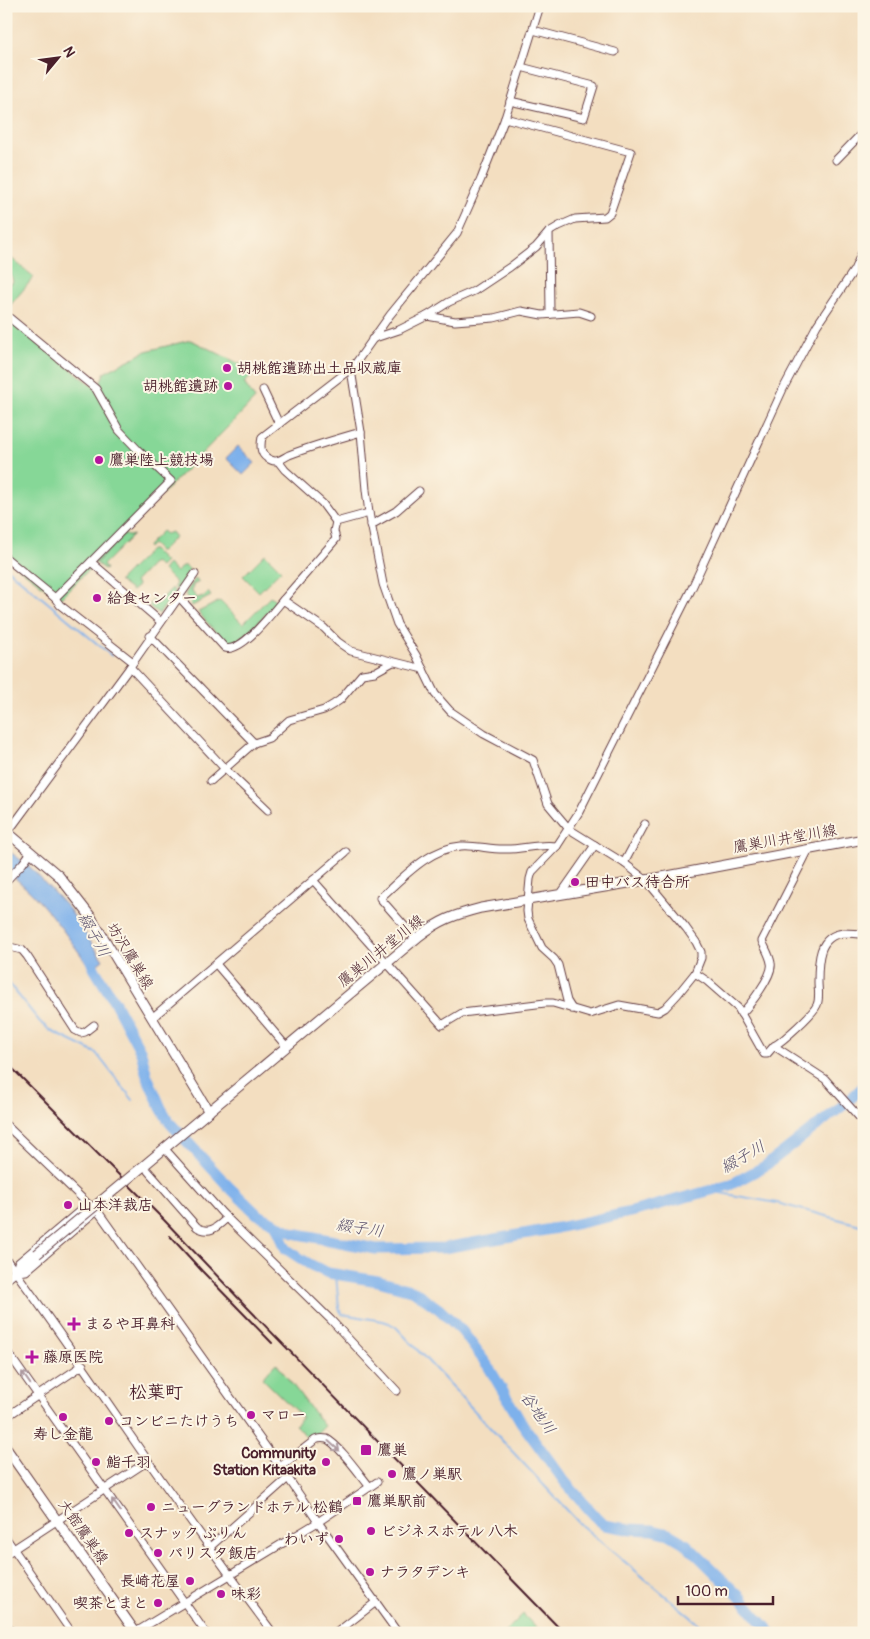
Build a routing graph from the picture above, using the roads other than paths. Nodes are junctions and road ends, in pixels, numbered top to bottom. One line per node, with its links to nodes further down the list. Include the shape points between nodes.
1 (540, 6): 2 (street)
2 (533, 30): 3 (street); 4 (street)
3 (615, 52)
4 (521, 67): 5 (street); 5 (street, via 594,86 584,118)
5 (510, 101): 6 (street)
6 (505, 118): 9 (street, via 631,152 610,213 605,217 575,219); 17 (street, via 457,233)
7 (864, 131): 8 (street)
8 (836, 160)
9 (549, 232): 13 (street); 15 (street, via 510,267)
10 (864, 248): 11 (street)
11 (854, 270): 12 (street); 43 (street, via 817,325 783,389 691,590)
12 (864, 270)
13 (550, 314): 15 (street, via 521,312 455,321); 16 (street, via 579,312)
14 (7, 316): 28 (street, via 96,389 119,430 171,482)
15 (427, 316): 17 (street)
16 (591, 316)
17 (372, 339): 18 (street)
18 (353, 367): 20 (street); 21 (street)
19 (263, 390): 20 (street)
20 (279, 424): 22 (street, via 262,437 260,447 264,456)
21 (361, 432): 22 (street); 24 (street)
22 (278, 461): 25 (street, via 322,503)
23 (418, 491): 26 (street, via 396,511)
24 (369, 514): 25 (street); 26 (street)
25 (336, 522): 32 (street, via 336,539)
26 (371, 525): 37 (street, via 391,610)
27 (6, 558): 31 (street)
28 (91, 562): 31 (street); 33 (street)
29 (195, 574): 30 (street)
30 (178, 597): 32 (street, via 230,650 255,632); 33 (street)
31 (56, 598): 36 (street, via 60,605)
32 (283, 600): 35 (street, via 324,628 347,649)
33 (161, 622): 34 (street)
34 (150, 636): 36 (street); 38 (street)
35 (393, 662): 37 (street); 38 (street, via 375,672 362,674 340,700 324,710 289,720 269,738)
36 (131, 664): 39 (street); 44 (street)
37 (423, 669): 43 (street, via 435,694 450,711 532,760 548,804)
38 (254, 743): 39 (street)
39 (225, 769): 40 (street); 41 (street)
40 (211, 781)
41 (268, 810)
42 (645, 824): 51 (street)
43 (569, 829): 46 (street); 47 (street)
44 (7, 831): 50 (main road, 坊沢鷹巣線)
45 (864, 839): 48 (main road, 鷹巣川井堂川線)
46 (595, 845): 51 (street); 55 (street)
47 (557, 846): 56 (street, via 532,872); 58 (street, via 547,844 503,849 460,846 425,859 380,898)
48 (809, 849): 53 (main road, 鷹巣川井堂川線); 64 (street, via 762,942 771,968 761,988)
49 (346, 852): 52 (street)
50 (29, 854): 54 (street); 65 (main road, 坊沢鷹巣線, via 59,876 91,917)
51 (624, 862): 53 (street)
52 (313, 880): 60 (street); 61 (street)
53 (646, 880): 55 (main road, 鷹巣川井堂川線); 62 (street, via 696,942 701,958)
54 (6, 881)
55 (560, 895): 56 (main road, 鷹巣川井堂川線)
56 (528, 900): 58 (main road, 鷹巣川井堂川線, via 459,913 431,927); 63 (street, via 531,928 542,948 558,965)
57 (864, 934): 68 (street, via 844,933 829,938 818,961 817,1004 787,1037)
58 (416, 939): 61 (main road, 鷹巣川井堂川線)
59 (6, 946): 66 (street, via 22,950 76,1030 85,1032)
60 (216, 964): 65 (street); 67 (street)
61 (386, 964): 63 (street, via 442,1025 462,1013 523,1005 553,1003); 67 (main road, 鷹巣川井堂川線)
62 (695, 973): 63 (street, via 658,1012 619,1005 590,1014); 64 (street)
63 (572, 1009)
64 (741, 1014): 68 (street, via 764,1054)
65 (152, 1018): 69 (main road, 坊沢鷹巣線)
66 (94, 1025)
67 (286, 1046): 69 (main road, 鷹巣川井堂川線)
68 (774, 1046): 70 (street, via 824,1079 859,1117)
69 (209, 1112): 72 (main road, 鷹巣川井堂川線)
70 (864, 1113)
71 (6, 1125): 74 (street)
72 (166, 1147): 73 (main road, 鷹巣川井堂川線); 76 (street)
73 (145, 1169): 76 (street, via 201,1230 215,1229); 78 (main road, 鷹巣川井堂川線, bridge)
74 (88, 1204): 75 (street); 78 (street, via 18,1263)
75 (96, 1210): 78 (street, via 26,1271); 87 (street)
76 (227, 1218): 82 (street)
77 (6, 1259): 78 (street)
78 (16, 1272): 79 (main road, 鷹巣川井堂川線); 81 (street)
79 (6, 1279)
80 (6, 1350): 83 (street, one-way to 80)
81 (83, 1365): 83 (street); 86 (street)
82 (397, 1391)
83 (38, 1396): 84 (street); 91 (street)
84 (6, 1417)
85 (6, 1448): 92 (main road, 大館鷹巣線)
86 (148, 1461): 91 (street); 95 (street)
87 (280, 1467): 88 (street); 90 (street, one-way to 90, via 315,1440 326,1439 346,1457)
88 (288, 1478): 93 (street); 95 (street)
89 (377, 1482): 90 (street)
90 (370, 1487): 93 (street)
91 (104, 1489): 92 (street); 100 (street, one-way to 91)
92 (58, 1520): 96 (street); 102 (main road, 大館鷹巣線)
93 (318, 1522): 98 (street); 99 (street)
94 (6, 1538): 96 (street)
95 (210, 1547): 98 (street)
96 (14, 1549): 97 (street); 104 (street)
97 (6, 1554)
98 (229, 1574): 100 (street); 106 (street)
99 (376, 1602): 107 (street); 108 (street)
100 (184, 1603): 102 (street); 105 (street)
101 (6, 1624): 103 (street)
102 (135, 1632)
103 (12, 1633)
104 (72, 1633)
105 (206, 1633)
106 (273, 1633)
107 (336, 1633)
108 (398, 1633)

